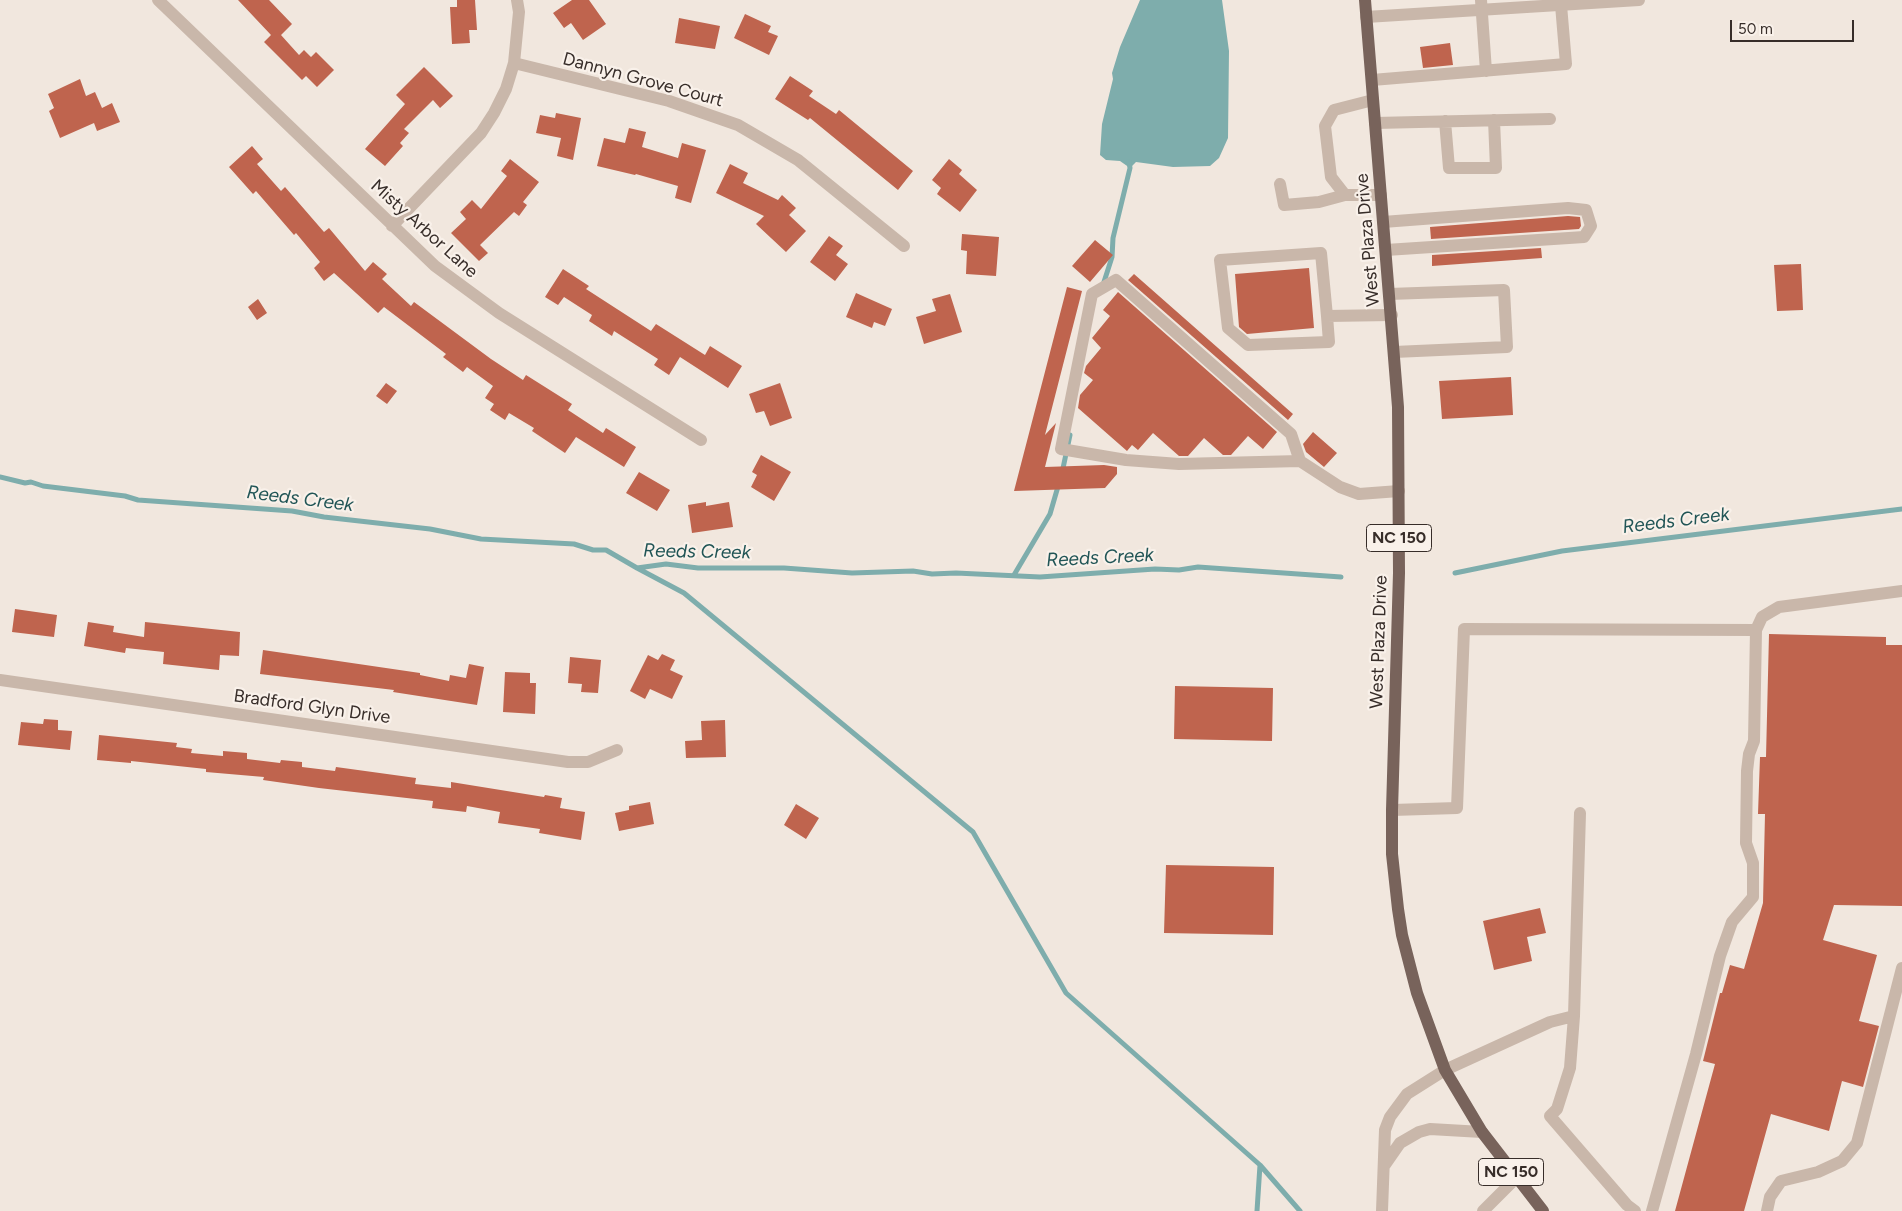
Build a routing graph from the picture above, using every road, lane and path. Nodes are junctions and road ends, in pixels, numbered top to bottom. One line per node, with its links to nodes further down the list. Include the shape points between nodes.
1 (158, 0): 20 (street, Misty Arbor Lane)
2 (517, 0): 8 (street, via 519,12)
3 (1365, 0): 7 (main road, West Plaza Drive / NC 150)
4 (1639, 0): 5 (street)
5 (1558, 3): 6 (street); 9 (street, via 1566,64)
6 (1481, 5): 7 (street); 9 (street)
7 (1366, 17): 10 (main road, West Plaza Drive / NC 150)
8 (514, 64): 20 (street, via 506,89 481,133); 21 (street, Dannyn Grove Court, via 668,101 738,125 798,160)
9 (1486, 71): 10 (street)
10 (1372, 80): 11 (main road, West Plaza Drive / NC 150)
11 (1373, 100): 15 (main road, West Plaza Drive / NC 150); 17 (street, via 1334,110 1325,126 1331,177)
12 (1550, 118): 13 (street)
13 (1494, 120): 14 (street); 14 (street, via 1496,168 1449,168)
14 (1445, 121): 15 (street)
15 (1375, 123): 18 (main road, West Plaza Drive / NC 150)
16 (1280, 184): 17 (street, via 1284,205 1319,202)
17 (1345, 195): 18 (street)
18 (1381, 195): 19 (main road, West Plaza Drive / NC 150)
19 (1384, 222): 22 (main road, West Plaza Drive / NC 150); 22 (street, via 1568,208 1586,210 1591,226 1584,237)
20 (392, 226): 27 (street, Misty Arbor Lane, via 436,266 492,308)
21 (904, 246)
22 (1386, 250): 23 (main road, West Plaza Drive / NC 150)
23 (1389, 294): 24 (main road, West Plaza Drive / NC 150); 26 (street, via 1504,290 1507,347)
24 (1392, 314): 25 (street); 26 (main road, West Plaza Drive / NC 150)
25 (1327, 316): 25 (street, via 1329,342 1248,345 1228,328 1220,260 1320,253)
26 (1394, 352): 29 (main road, West Plaza Drive / NC 150)
27 (702, 440)
28 (1300, 461): 28 (street, via 1291,434 1116,280 1092,294 1061,449 1126,460 1179,464); 29 (street, via 1340,487 1359,494)
29 (1399, 491): 34 (main road, West Plaza Drive / NC 150)
30 (1902, 591): 31 (street, via 1779,606 1762,617)
31 (1756, 630): 34 (street, via 1464,629 1457,808); 46 (street, via 1754,741 1747,771 1746,844 1753,863 1752,897 1732,922 1720,956)
32 (0, 680): 33 (street, Bradford Glyn Drive, via 568,762 588,762)
33 (617, 750)
34 (1392, 810): 38 (main road, West Plaza Drive / NC 150, via 1392,854 1402,935 1426,1020)
35 (1580, 813): 37 (street)
36 (1902, 968): 47 (street, via 1857,1144 1842,1161 1782,1182 1770,1197)
37 (1574, 1016): 38 (street, via 1550,1022); 45 (street, via 1570,1068 1557,1109 1550,1116)
38 (1445, 1070): 39 (main road, NC 150); 40 (street, via 1407,1094 1390,1117)
39 (1482, 1132): 40 (street, via 1430,1129 1419,1132 1400,1143); 41 (main road, NC 150)
40 (1383, 1168): 42 (street)
41 (1516, 1178): 43 (street); 44 (main road, NC 150)
42 (1382, 1211)
43 (1483, 1211)
44 (1542, 1211)
45 (1635, 1211)
46 (1652, 1211)
47 (1767, 1211)

